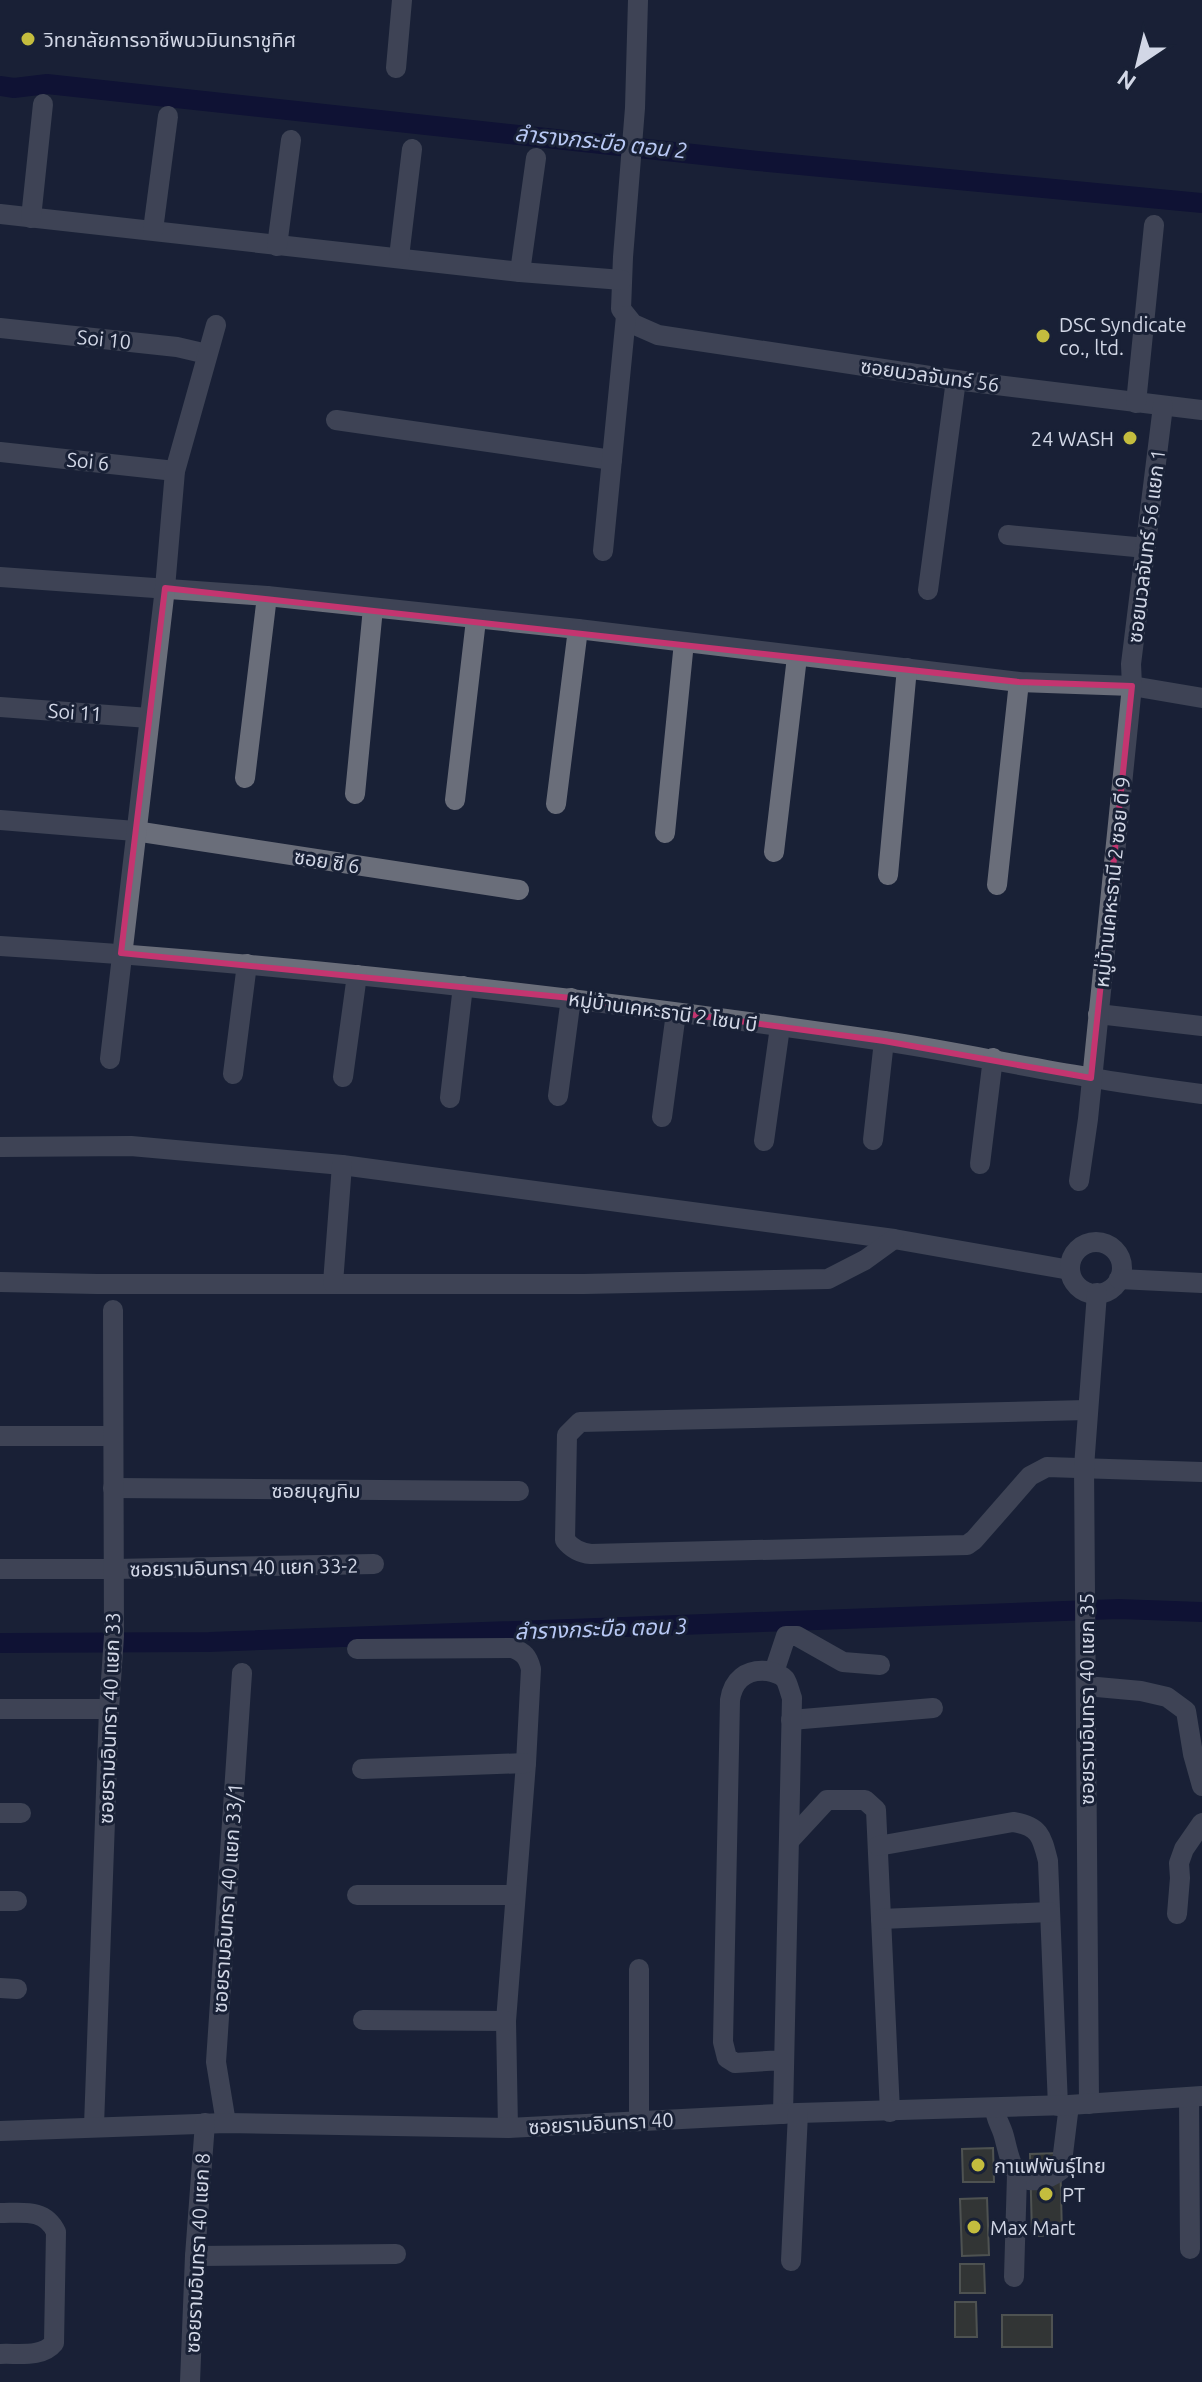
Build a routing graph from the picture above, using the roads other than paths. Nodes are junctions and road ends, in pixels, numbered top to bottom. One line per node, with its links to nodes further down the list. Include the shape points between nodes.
1 (402, 0): 3 (street)
2 (638, 0): 16 (street)
3 (396, 68)
4 (43, 104): 10 (street)
5 (168, 116): 12 (street)
6 (291, 140): 13 (street)
7 (412, 149): 14 (street)
8 (536, 158): 15 (street)
9 (0, 214): 10 (street)
10 (31, 218): 12 (street)
11 (1154, 225): 22 (street)
12 (153, 230): 13 (street)
13 (277, 246): 14 (street)
14 (399, 257): 15 (street)
15 (520, 272): 16 (street)
16 (622, 280): 17 (street, via 621,309)
17 (626, 316): 21 (street, ซอยนวลจันทร์ 56, via 658,335); 27 (street)
18 (216, 325): 20 (street)
19 (0, 328): 20 (street, Soi 10)
20 (207, 354): 28 (street)
21 (956, 380): 22 (street, ซอยนวลจันทร์ 56); 34 (street)
22 (1136, 403): 23 (street, ซอยนวลจันทร์ 56)
23 (1163, 406): 24 (street, ซอยนวลจันทร์ 56); 30 (street, ซอยนวลจันทร์ 56 แยก 1)
24 (1202, 410)
25 (336, 420): 27 (street)
26 (0, 452): 28 (street, Soi 6)
27 (612, 460): 31 (street)
28 (175, 471): 33 (street)
29 (1008, 535): 30 (street)
30 (1146, 548): 43 (street, ซอยนวลจันทร์ 56 แยก 1)
31 (603, 551)
32 (0, 577): 33 (street)
33 (165, 588): 35 (street); 46 (street)
34 (928, 590)
35 (267, 596): 36 (street); 47 (street)
36 (373, 608): 37 (street); 48 (street)
37 (476, 620): 38 (street); 49 (street)
38 (578, 629): 39 (street); 50 (street)
39 (684, 642): 40 (street); 53 (street)
40 (797, 657): 41 (street); 54 (street)
41 (907, 668): 42 (street); 55 (street)
42 (1019, 682): 43 (street); 56 (street)
43 (1132, 686): 44 (street); 65 (street, หมู่บ้านเคหะธานี 2 ซอย ดี 9)
44 (1202, 698)
45 (0, 707): 46 (street, Soi 11)
46 (149, 718): 52 (street)
47 (245, 778)
48 (355, 794)
49 (455, 800)
50 (556, 804)
51 (0, 820): 52 (street, ซอย ซี 6)
52 (135, 831): 57 (street, ซอย ซี 6); 59 (street)
53 (665, 833)
54 (774, 852)
55 (888, 875)
56 (997, 885)
57 (519, 890)
58 (0, 946): 59 (street, หมู่บ้านเคหะธานี 2 โซน บี)
59 (121, 953): 60 (street, หมู่บ้านเคหะธานี 2 โซน บี); 70 (street)
60 (247, 964): 61 (street, หมู่บ้านเคหะธานี 2 โซน บี); 71 (street)
61 (357, 975): 62 (street, หมู่บ้านเคหะธานี 2 โซน บี); 72 (street)
62 (463, 986): 63 (street, หมู่บ้านเคหะธานี 2 โซน บี); 76 (street)
63 (571, 998): 64 (street, หมู่บ้านเคหะธานี 2 โซน บี); 75 (street)
64 (676, 1013): 67 (street, หมู่บ้านเคหะธานี 2 โซน บี); 77 (street)
65 (1098, 1014): 66 (street); 73 (street, หมู่บ้านเคหะธานี 2 ซอย ดี 9)
66 (1202, 1026)
67 (780, 1027): 68 (street, หมู่บ้านเคหะธานี 2 โซน บี); 79 (street)
68 (884, 1041): 69 (street, หมู่บ้านเคหะธานี 2 โซน บี); 78 (street)
69 (993, 1058): 73 (street, หมู่บ้านเคหะธานี 2 โซน บี); 81 (street)
70 (110, 1059)
71 (233, 1074)
72 (343, 1077)
73 (1091, 1078): 74 (street, หมู่บ้านเคหะธานี 2 โซน บี); 83 (street, หมู่บ้านเคหะธานี 2 ซอย ดี 9)
74 (1202, 1094)
75 (558, 1096)
76 (450, 1098)
77 (662, 1117)
78 (873, 1140)
79 (764, 1141)
80 (0, 1147): 82 (street, via 131,1146)
81 (980, 1164)
82 (342, 1165): 84 (street); 88 (street)
83 (1079, 1181)
84 (894, 1239): 85 (street); 88 (street, via 828,1279)
85 (1070, 1270): 86 (street, via 1075,1252 1100,1242 1117,1252); 90 (street, via 1076,1284)
86 (1119, 1279): 89 (street); 90 (street)
87 (0, 1282): 88 (street)
88 (333, 1283)
89 (1202, 1283)
90 (1097, 1293): 92 (street, ซอยรามอินทรา 40 แยก 35)
91 (113, 1310): 94 (street, ซอยรามอินทรา 40 แยก 33)
92 (1087, 1410): 95 (street, ซอยรามอินทรา 40 แยก 35); 95 (street, via 580,1422 567,1435 565,1540 591,1554 967,1545 1030,1476 1047,1467)
93 (0, 1436): 94 (street)
94 (113, 1436): 97 (street, ซอยรามอินทรา 40 แยก 33)
95 (1084, 1467): 96 (street); 106 (street, ซอยรามอินทรา 40 แยก 35)
96 (1202, 1472)
97 (113, 1488): 98 (street, ซอยบุญทิม); 101 (street, ซอยรามอินทรา 40 แยก 33)
98 (519, 1491)
99 (374, 1564): 101 (street, ซอยรามอินทรา 40 แยก 33-2)
100 (0, 1569): 101 (street, ซอยรามอินทรา 40 แยก 33-2)
101 (114, 1569): 109 (street, ซอยรามอินทรา 40 แยก 33)
102 (357, 1649): 111 (street, via 520,1651 531,1669)
103 (880, 1665): 104 (street, via 843,1662 797,1636 786,1636)
104 (774, 1672): 110 (street, via 785,1679 792,1698); 127 (street, via 749,1672 732,1688 730,1700 723,2042 727,2058 735,2063)
105 (242, 1673): 135 (street, ซอยรามอินทรา 40 แยก 33/1, via 216,2062)
106 (1086, 1686): 113 (street, via 1167,1697 1186,1711); 129 (street, ซอยรามอินทรา 40 แยก 35)
107 (933, 1708): 110 (street)
108 (0, 1709): 109 (street)
109 (109, 1709): 136 (street, ซอยรามอินทรา 40 แยก 33)
110 (791, 1720): 117 (street)
111 (526, 1763): 112 (street); 120 (street)
112 (362, 1769)
113 (1202, 1786)
114 (0, 1813): 115 (street)
115 (21, 1813)
116 (1202, 1823): 122 (street, via 1179,1863)
117 (790, 1840): 118 (street, via 827,1800 859,1800 876,1810); 127 (street)
118 (878, 1846): 121 (street, via 1013,1822 1028,1824 1042,1838 1048,1861); 123 (street)
119 (357, 1895): 120 (street)
120 (515, 1895): 126 (street)
121 (1050, 1912): 123 (street); 129 (street)
122 (1177, 1914)
123 (881, 1919): 131 (street)
124 (639, 1969): 133 (street)
125 (363, 2020): 126 (street)
126 (506, 2021): 137 (street)
127 (784, 2060): 132 (street)
128 (1195, 2097): 129 (street, ซอยรามอินทรา 40); 141 (street)
129 (1072, 2105): 130 (street, ซอยรามอินทรา 40); 139 (street, via 1061,2170 1031,2181)
130 (995, 2108): 131 (street, ซอยรามอินทรา 40); 139 (street)
131 (890, 2112): 132 (street, ซอยรามอินทรา 40)
132 (790, 2113): 133 (street, ซอยรามอินทรา 40); 144 (street)
133 (639, 2120): 137 (street, ซอยรามอินทรา 40)
134 (205, 2123): 135 (street, ซอยรามอินทรา 40); 136 (street, ซอยรามอินทรา 40); 143 (street, ซอยรามอินทรา 40 แยก 8)
135 (226, 2123): 137 (street, ซอยรามอินทรา 40)
136 (94, 2126): 138 (street, ซอยรามอินทรา 40)
137 (508, 2128)
138 (0, 2131)
139 (1017, 2175): 145 (street)
140 (0, 2213): 146 (street, via 34,2212 56,2232 54,2343 42,2352)
141 (1190, 2249)
142 (396, 2254): 143 (street)
143 (195, 2256): 147 (street, ซอยรามอินทรา 40 แยก 8)
144 (791, 2261)
145 (1014, 2277)
146 (0, 2354)
147 (190, 2382)

